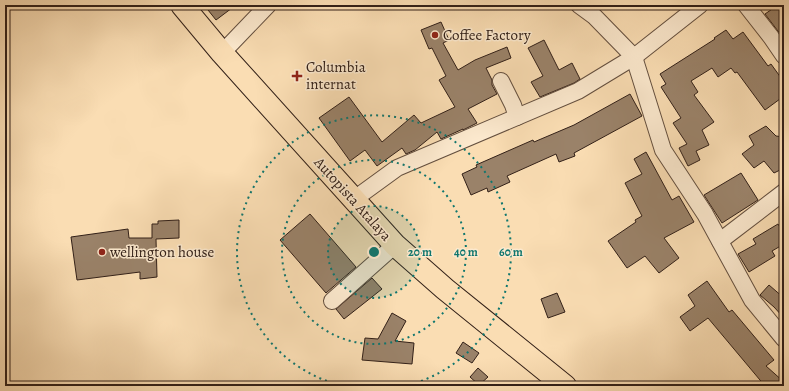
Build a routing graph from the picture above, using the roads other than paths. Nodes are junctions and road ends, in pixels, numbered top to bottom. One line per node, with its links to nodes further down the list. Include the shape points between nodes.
1 (182, 5): 6 (main road, Autopista Atalaya)
2 (268, 5): 6 (street)
3 (579, 5): 8 (street, via 594,16)
4 (700, 5): 8 (street)
5 (746, 5): 7 (street)
6 (222, 53): 12 (main road, Autopista Atalaya)
7 (784, 56)
8 (634, 57): 10 (street, via 578,91); 13 (street, via 664,150)
9 (501, 81): 10 (street)
10 (517, 117): 12 (street, via 397,168)
11 (784, 192): 13 (street)
12 (353, 200): 14 (main road, Autopista Atalaya)
13 (720, 241): 16 (street, via 752,300)
14 (395, 245): 15 (street); 17 (main road, Autopista Atalaya)
15 (332, 301)
16 (784, 339)
17 (565, 386)

